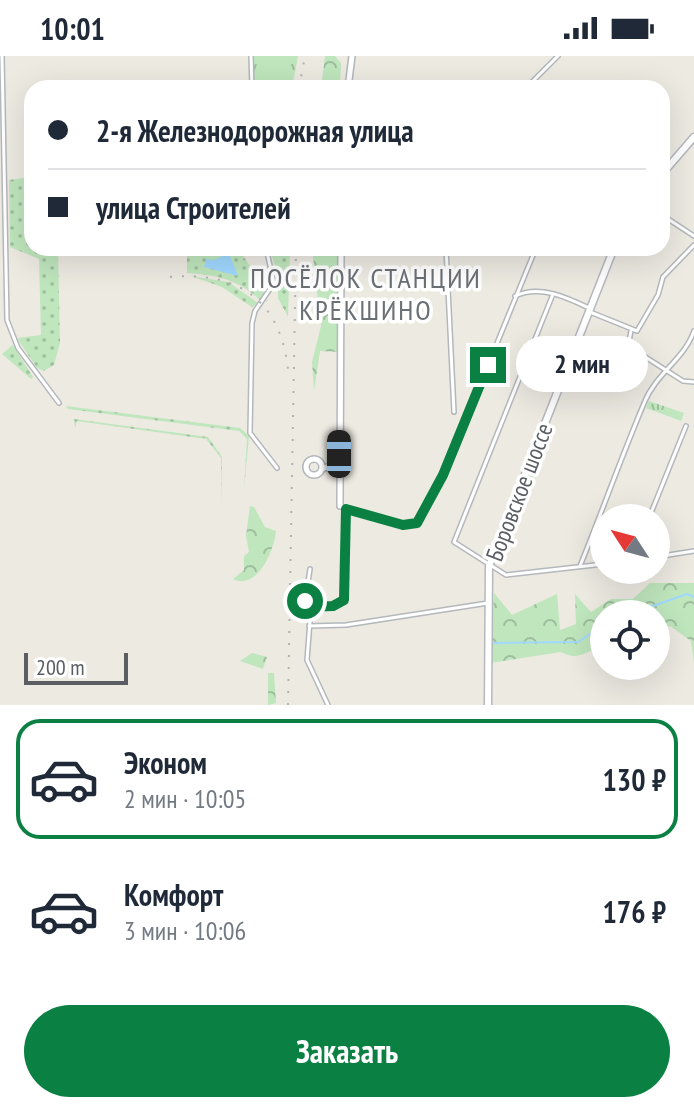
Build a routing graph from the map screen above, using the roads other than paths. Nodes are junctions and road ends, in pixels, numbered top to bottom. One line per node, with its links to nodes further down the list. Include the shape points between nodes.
1 (2, 56): 25 (street, via 5,298 10,331)
2 (251, 56): 5 (street)
3 (352, 56): 6 (street)
4 (558, 56): 7 (street)
5 (252, 80)
6 (349, 80)
7 (534, 80)
8 (694, 137): 9 (main road)
9 (670, 165)
10 (670, 220): 11 (street)
11 (694, 236)
12 (694, 245): 21 (street, via 663,277 647,316)
13 (268, 256): 30 (street, via 274,281 252,323 251,436)
14 (341, 256): 28 (street)
15 (446, 256): 26 (street)
16 (532, 256): 19 (street)
17 (611, 256): 20 (main road, Боровское шоссе)
18 (553, 294): 19 (street); 20 (street); 35 (street, via 454,540)
19 (515, 296): 32 (street, via 443,475 413,526)
20 (590, 310): 21 (street); 35 (main road, Боровское шоссе)
21 (633, 331): 23 (street, via 628,346)
22 (694, 331): 23 (street)
23 (665, 371): 24 (street); 37 (street, via 644,401)
24 (694, 382)
25 (59, 403)
26 (454, 412)
27 (686, 426): 31 (street)
28 (339, 462): 29 (street); 32 (street)
29 (323, 467)
30 (277, 468)
31 (655, 504)
32 (343, 508): 40 (street, via 344,600)
33 (694, 551): 34 (street)
34 (670, 555)
35 (489, 566): 37 (street, via 506,575); 39 (main road, Боровское шоссе)
36 (590, 566): 37 (street)
37 (579, 567)
38 (310, 569): 40 (street)
39 (488, 603): 41 (street); 43 (main road, Боровское шоссе)
40 (306, 607): 41 (street)
41 (309, 626): 42 (street, via 307,660)
42 (328, 705)
43 (488, 705)

